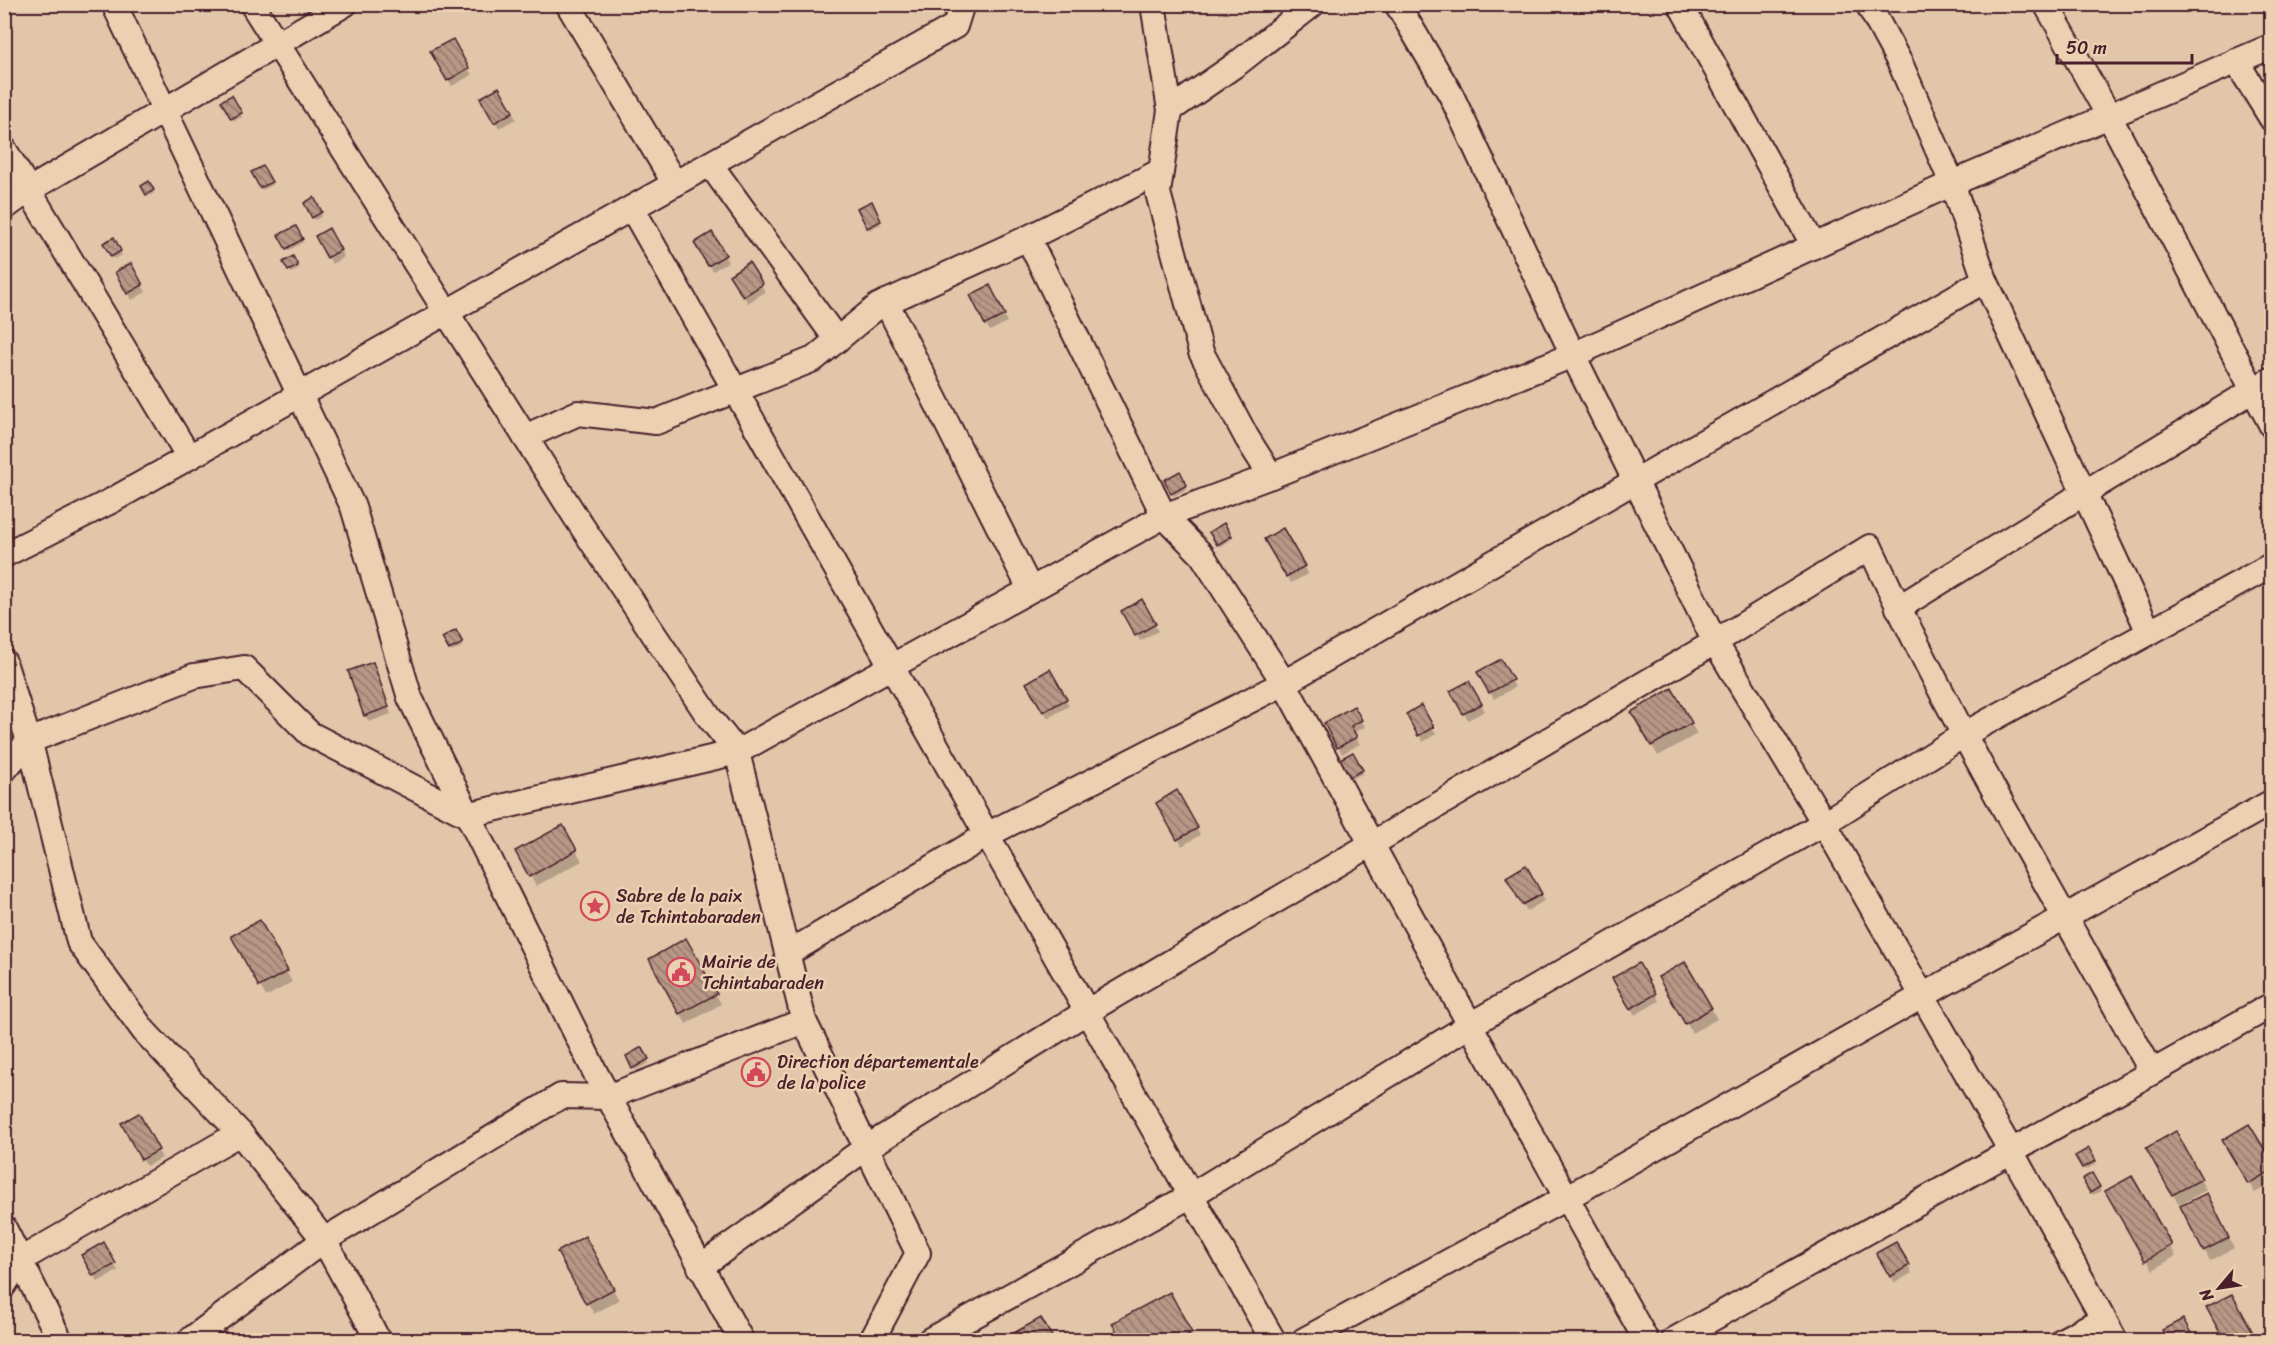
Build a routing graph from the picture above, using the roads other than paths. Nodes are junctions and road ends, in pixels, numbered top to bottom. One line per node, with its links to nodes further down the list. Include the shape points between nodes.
1 (114, 4): 16 (street)
2 (252, 4): 12 (street)
3 (345, 4): 12 (street)
4 (568, 4): 23 (street)
5 (962, 4): 20 (street, via 955,26)
6 (1153, 4): 15 (street)
7 (1313, 4): 15 (street)
8 (1397, 4): 33 (street, via 1451,95)
9 (1680, 4): 28 (street)
10 (1868, 4): 22 (street, via 1901,64)
11 (2046, 4): 17 (street)
12 (277, 44): 16 (street); 31 (street)
13 (2271, 45): 14 (street)
14 (2236, 61): 17 (street); 18 (street)
15 (1170, 110): 21 (street)
16 (163, 111): 24 (street); 36 (street)
17 (2109, 116): 22 (street); 34 (street)
18 (2271, 119)
19 (4, 149): 24 (street)
20 (710, 164): 23 (street); 32 (street)
21 (1161, 171): 27 (street); 40 (street, via 1158,193 1202,352)
22 (1952, 183): 28 (street); 29 (street)
23 (675, 184): 26 (street)
24 (29, 190): 25 (street); 39 (street)
25 (4, 208)
26 (632, 208): 31 (street); 35 (street)
27 (1028, 238): 30 (street); 43 (street)
28 (1814, 246): 33 (street)
29 (1985, 280): 41 (street); 42 (street)
30 (886, 303): 32 (street); 46 (street)
31 (447, 312): 36 (street); 38 (street)
32 (837, 340): 35 (street, via 814,359)
33 (1573, 355): 40 (street); 41 (street)
34 (2262, 386): 37 (street); 42 (street)
35 (736, 392): 38 (street, via 656,422 578,413); 51 (street)
36 (300, 394): 39 (street); 58 (street, via 353,507 410,698)
37 (2271, 426)
38 (525, 437): 55 (street, via 709,717)
39 (189, 457): 44 (street)
40 (1271, 476): 43 (street)
41 (1636, 482): 49 (street); 52 (street)
42 (2084, 492): 47 (street); 48 (street)
43 (1164, 516): 46 (street); 52 (street, via 1202,555)
44 (4, 555)
45 (2271, 565): 48 (street)
46 (1030, 589): 51 (street)
47 (1898, 608): 49 (street, via 1870,547); 53 (street)
48 (2149, 632): 53 (street)
49 (1715, 642): 59 (street); 61 (street)
50 (4, 662): 54 (street)
51 (892, 666): 55 (street); 60 (street)
52 (1284, 683): 60 (street); 61 (street)
53 (1965, 734): 59 (street); 62 (street)
54 (29, 741): 56 (street); 58 (street, via 194,676 244,668 310,735); 71 (street, via 79,942 144,1031)
55 (737, 752): 58 (street); 63 (street)
56 (4, 770)
57 (2271, 802): 62 (street)
58 (467, 814): 70 (street)
59 (1824, 823): 64 (street); 68 (street)
60 (987, 836): 63 (street); 66 (street)
61 (1371, 844): 66 (street); 68 (street)
62 (2066, 918): 64 (street); 69 (street)
63 (787, 954): 67 (street)
64 (1922, 996): 73 (street); 75 (street)
65 (2271, 1005): 69 (street)
66 (1088, 1011): 72 (street); 74 (street)
67 (804, 1021): 70 (street); 72 (street)
68 (1470, 1025): 74 (street); 75 (street)
69 (2152, 1072): 73 (street)
70 (608, 1097): 77 (street, via 561,1096); 79 (street)
71 (240, 1133): 77 (street); 78 (street)
72 (866, 1148): 79 (street); 86 (street, via 918,1253)
73 (2011, 1151): 81 (street); 91 (street)
74 (1190, 1196): 87 (street); 88 (street)
75 (1566, 1198): 89 (street); 90 (street)
76 (4, 1228): 78 (street)
77 (324, 1240): 83 (street); 84 (street)
78 (20, 1260): 80 (street); 82 (street)
79 (700, 1267): 85 (street)
80 (4, 1285)
81 (2103, 1319): 92 (street); 93 (street)
82 (60, 1341)
83 (190, 1341)
84 (378, 1341)
85 (741, 1341)
86 (872, 1341)
87 (930, 1341)
88 (1273, 1341)
89 (1304, 1341)
90 (1646, 1341)
91 (1674, 1341)
92 (2063, 1341)
93 (2115, 1341)

